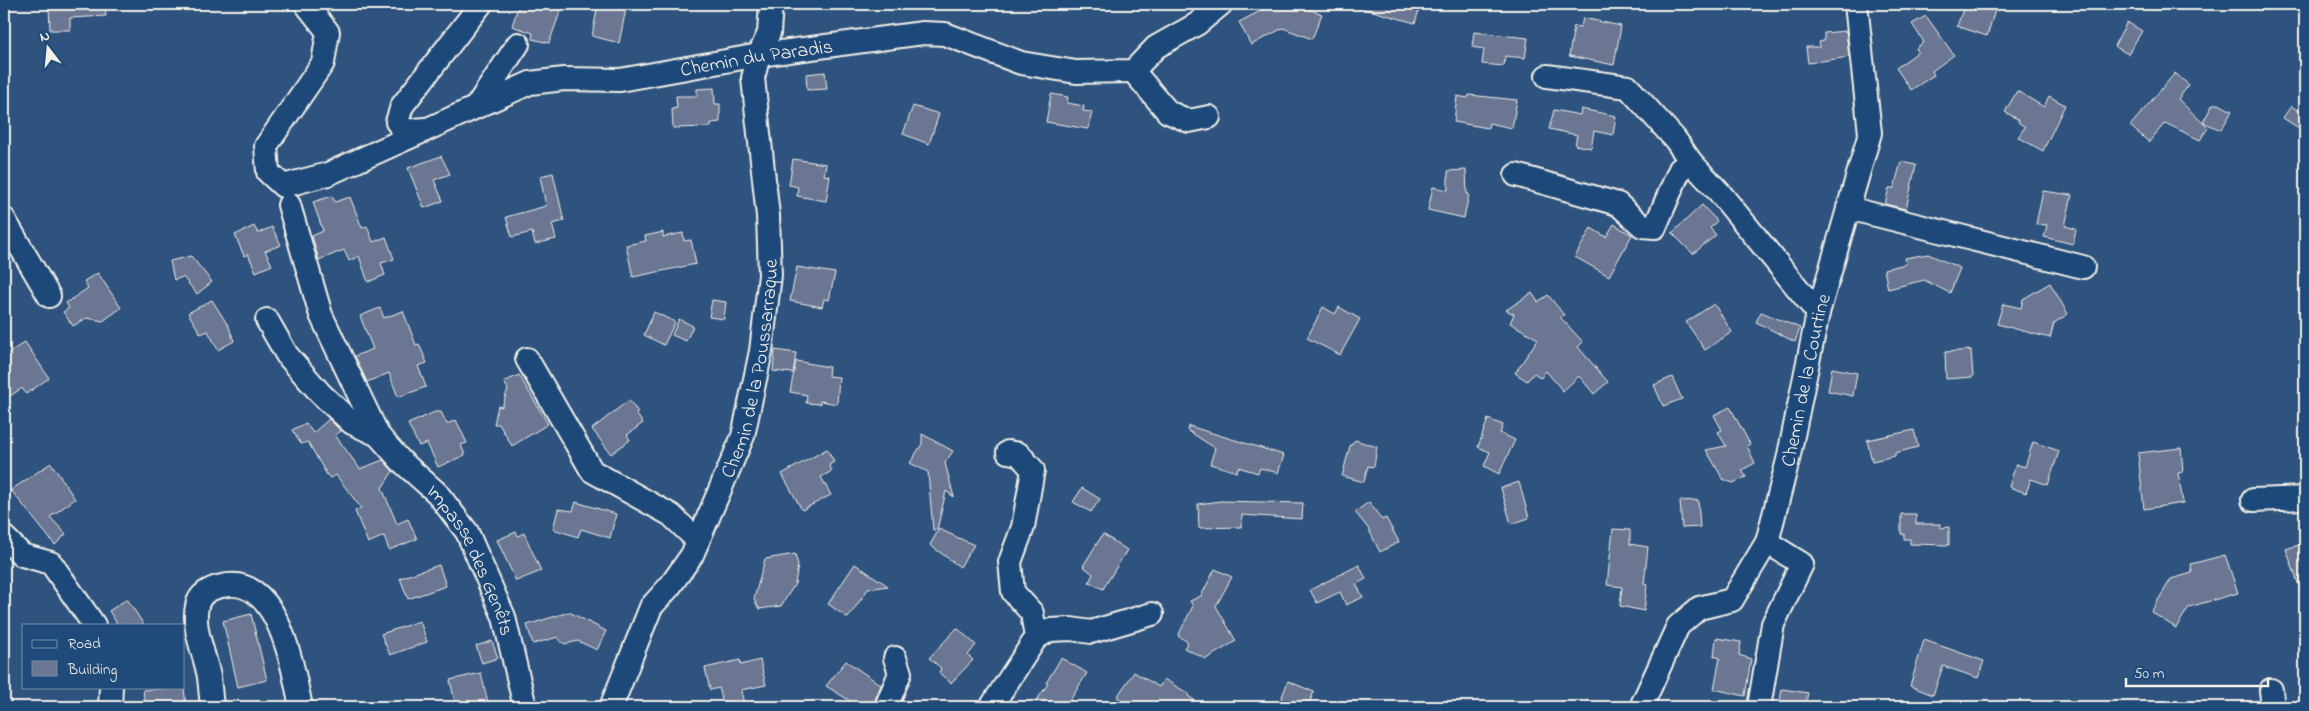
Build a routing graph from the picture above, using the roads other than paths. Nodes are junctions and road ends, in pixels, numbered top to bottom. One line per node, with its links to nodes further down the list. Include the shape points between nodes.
1 (306, 4): 15 (street, via 328,32 323,63 266,146 268,172)
2 (481, 4): 12 (street, via 402,106 397,122 405,131)
3 (771, 4): 7 (street, Chemin de la Poussarraque, via 769,33)
4 (1222, 4): 8 (street, via 1197,24 1156,47)
5 (1856, 4): 16 (street, Chemin de la Courtine, via 1870,133)
6 (518, 44): 10 (street)
7 (759, 55): 8 (street, Chemin du Paradis, via 923,33 945,34 1021,63 1076,72); 10 (street, Chemin du Paradis, via 620,80 564,79 530,83); 28 (street, Chemin de la Poussarraque, via 753,78 768,216 770,276 761,351 743,436)
8 (1133, 71): 11 (street, via 1168,112 1189,121)
9 (1547, 76): 13 (street, via 1628,87)
10 (478, 104): 12 (street, Chemin du Paradis)
11 (1210, 117)
12 (428, 129): 15 (street, Chemin du Paradis)
13 (1692, 162): 14 (street, via 1680,169 1655,227 1642,226 1618,204); 20 (street)
14 (1516, 175)
15 (286, 195): 23 (street, Impasse des Genêts, via 321,315)
16 (1848, 208): 18 (street); 20 (street, Chemin de la Courtine)
17 (4, 219): 19 (street)
18 (2083, 267)
19 (49, 296)
20 (1818, 313): 29 (street, Chemin de la Courtine, via 1788,460)
21 (267, 320): 23 (street, Impasse des Genêts, via 287,355 322,394 352,422)
22 (526, 359): 28 (street, via 592,471 671,515)
23 (378, 435): 38 (street, Impasse des Genêts, via 437,493 467,532 504,617)
24 (1008, 452): 32 (street, via 1019,454 1033,470 1023,527 1010,562 1012,592 1032,613)
25 (2305, 498): 26 (street)
26 (2253, 500)
27 (4, 538): 31 (street, via 22,555 51,563)
28 (698, 541): 39 (street, Chemin de la Poussarraque, via 670,586 651,607)
29 (1767, 542): 42 (street, Chemin de la Courtine, via 1732,600 1699,608 1678,626); 43 (street, via 1802,564 1774,624)
30 (1152, 614): 32 (street, via 1091,632 1050,630)
31 (93, 624)
32 (1036, 638): 41 (street)
33 (895, 658): 40 (street, via 900,673)
34 (111, 688): 35 (street)
35 (110, 707)
36 (212, 707): 37 (street, via 209,677 195,618 197,603 205,592 238,585 252,591 278,621 289,651)
37 (301, 707)
38 (525, 707)
39 (611, 707)
40 (886, 707)
41 (991, 707)
42 (1641, 707)
43 (1759, 707)

